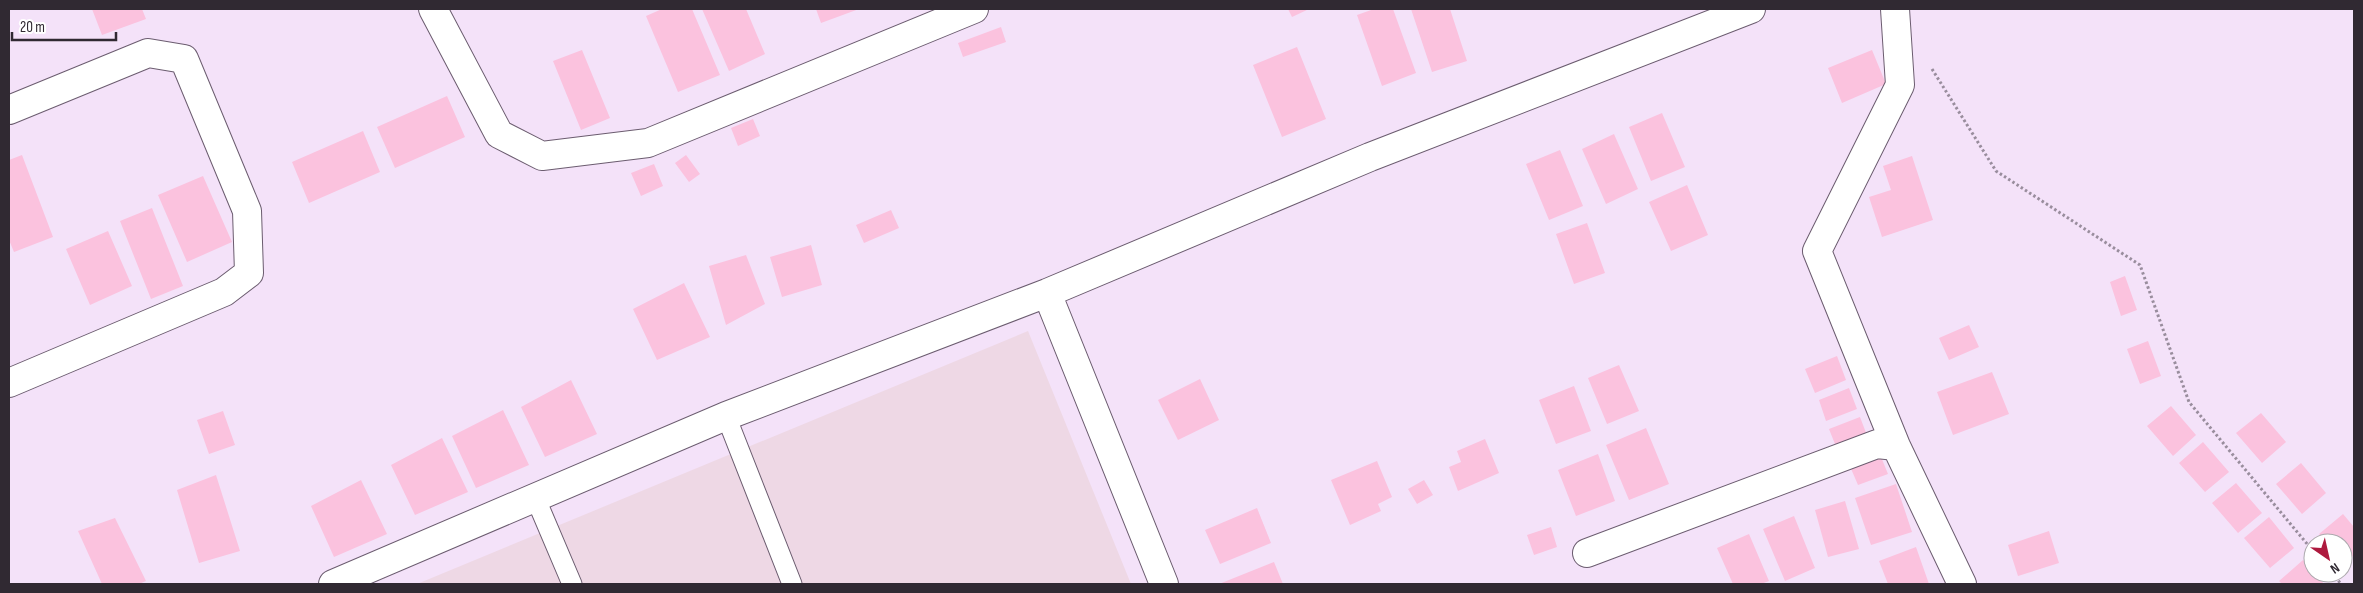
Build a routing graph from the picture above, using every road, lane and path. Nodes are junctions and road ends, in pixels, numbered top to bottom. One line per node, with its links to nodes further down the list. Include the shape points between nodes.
1 (433, 9): 2 (street, via 499,134 542,156 648,144)
2 (974, 9)
3 (1751, 9): 7 (street, via 1370,157)
4 (1895, 9): 10 (street, via 1900,85 1817,251)
5 (1927, 61): 12 (path, via 1996,171 2140,265 2189,402)
6 (9, 110): 8 (street, via 148,53 184,59 248,211 249,273 224,292)
7 (1047, 293): 9 (street); 17 (street)
8 (9, 383)
9 (726, 416): 11 (street); 16 (lane)
10 (1896, 446): 13 (street, via 1878,444); 18 (street)
11 (535, 498): 14 (street); 15 (lane)
12 (2303, 539)
13 (1587, 553)
14 (333, 584)
15 (572, 584)
16 (792, 584)
17 (1164, 584)
18 (1962, 584)

